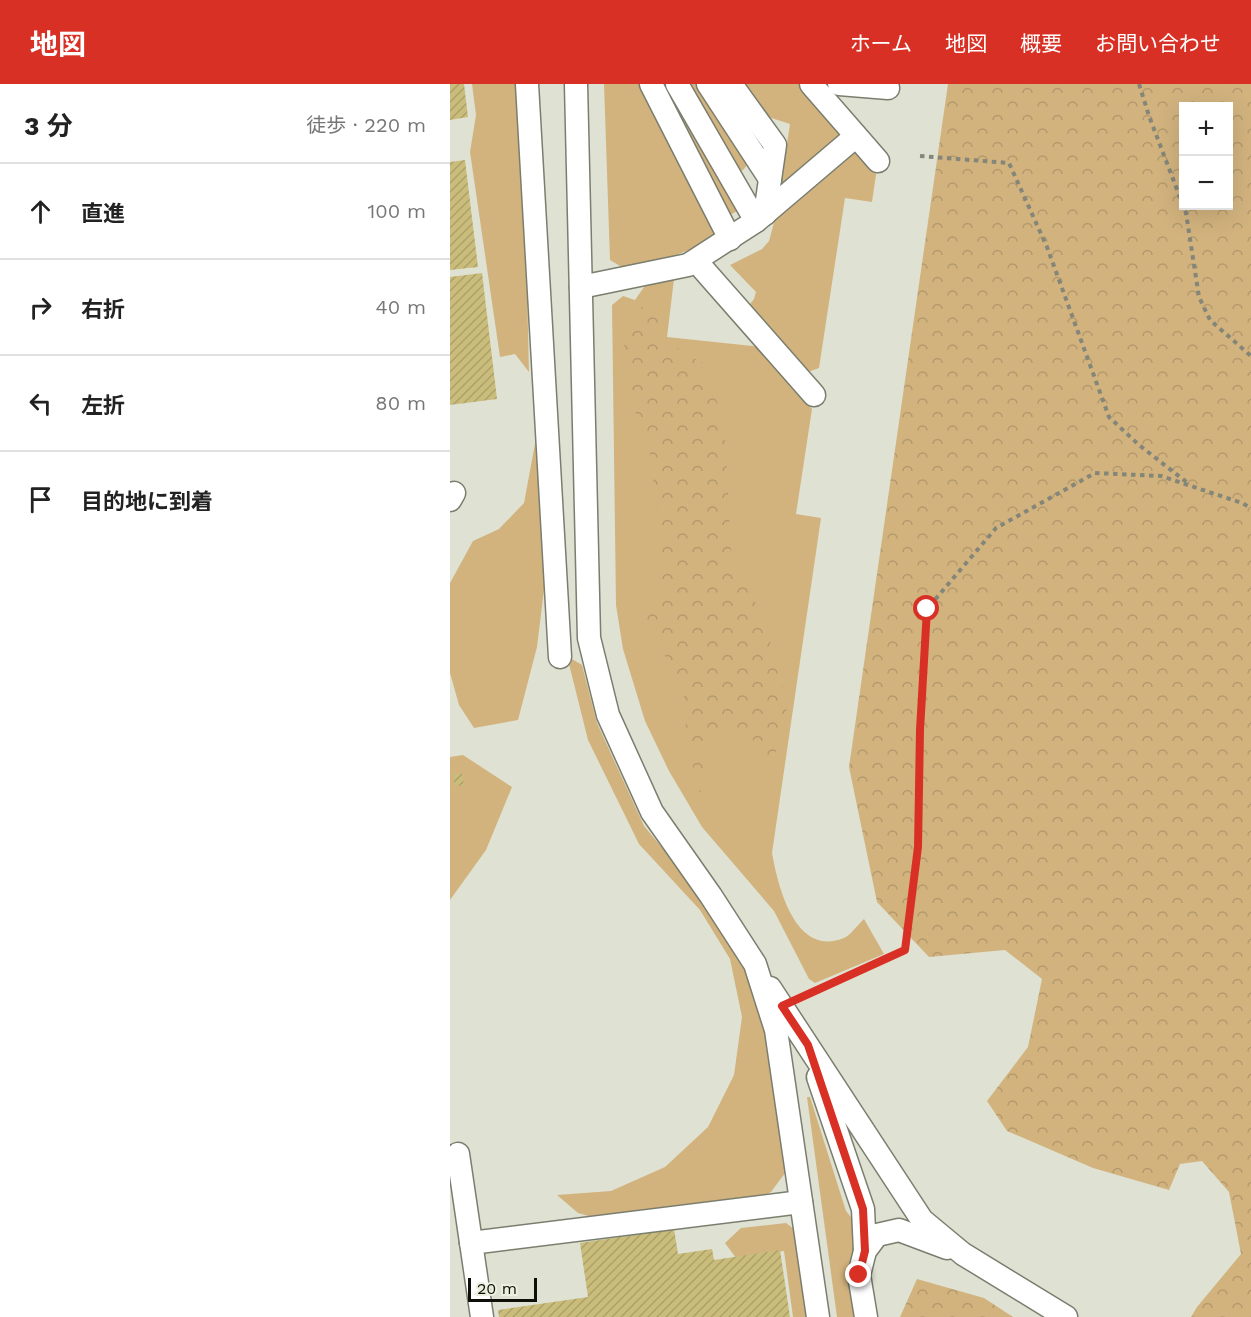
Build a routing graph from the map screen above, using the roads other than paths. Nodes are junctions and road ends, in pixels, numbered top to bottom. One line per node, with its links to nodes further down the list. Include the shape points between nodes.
1 (527, 84): 18 (lane)
2 (576, 84): 16 (lane)
3 (651, 84): 14 (lane)
4 (677, 84): 13 (lane)
5 (708, 84): 12 (lane)
6 (731, 84): 12 (lane, via 775,145)
7 (811, 84): 10 (lane)
8 (839, 84): 9 (lane)
9 (888, 88)
10 (856, 136): 11 (lane); 13 (lane)
11 (878, 161)
12 (770, 179): 13 (lane)
13 (760, 218): 14 (lane)
14 (730, 239): 15 (lane)
15 (696, 261): 16 (lane); 17 (lane)
16 (581, 287): 19 (lane, via 591,649 608,715 652,812)
17 (814, 395)
18 (560, 657)
19 (755, 964): 20 (lane); 22 (lane, via 776,1030)
20 (808, 1045): 24 (lane, via 863,1209); 25 (lane, via 922,1220)
21 (458, 1154): 23 (lane)
22 (801, 1202): 23 (lane); 27 (lane)
23 (471, 1243): 26 (lane)
24 (865, 1251): 25 (lane, via 877,1235 899,1230); 28 (lane, via 859,1275)
25 (963, 1254): 29 (lane)
26 (482, 1317)
27 (818, 1317)
28 (866, 1317)
29 (1066, 1317)

